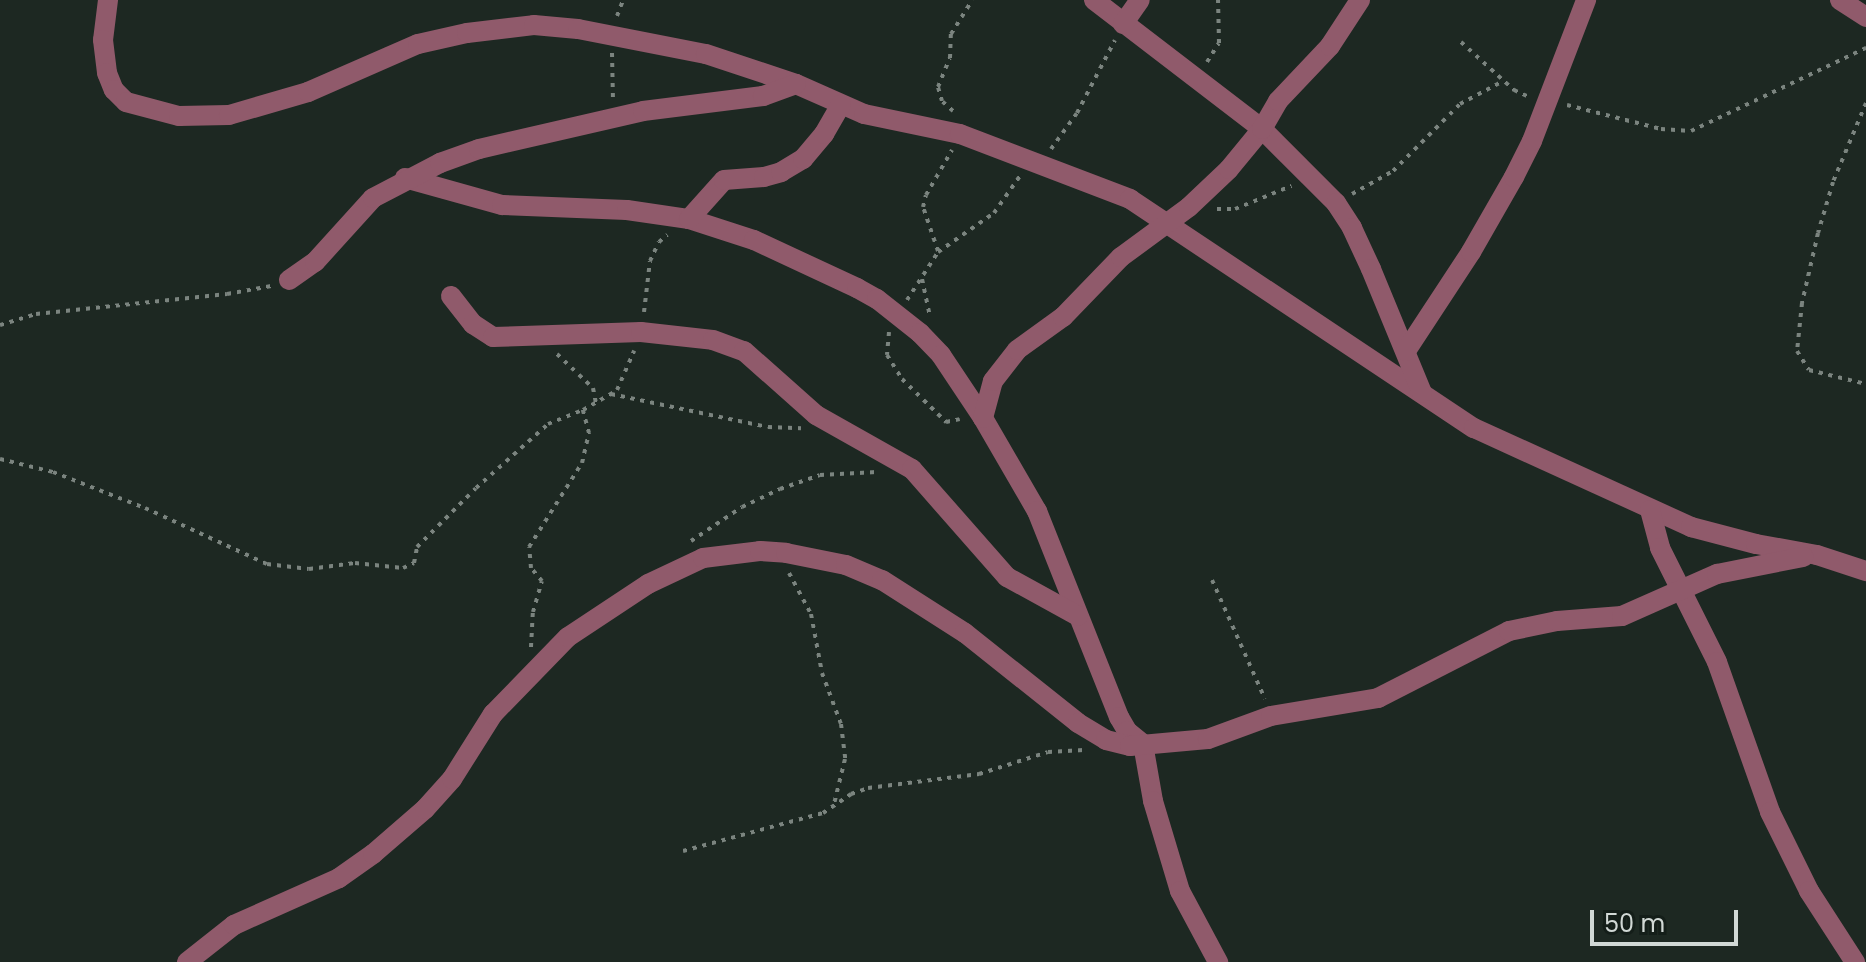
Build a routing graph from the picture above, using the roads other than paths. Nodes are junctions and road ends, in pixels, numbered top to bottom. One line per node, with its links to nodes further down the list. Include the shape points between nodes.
1 (108, 0): 9 (street, via 103,40 114,90 126,102 179,116 229,115 308,92 418,44 534,25 706,54)
2 (1094, 0): 8 (street)
3 (1140, 0): 8 (street)
4 (1360, 0): 11 (street, via 1330,46 1278,101)
5 (1586, 0): 17 (street, via 1548,103 1495,213)
6 (1840, 0): 7 (street)
7 (1866, 17)
8 (1123, 24): 11 (street)
9 (796, 84): 10 (street); 12 (street, via 763,96 685,104 479,149)
10 (841, 105): 13 (street, via 803,159 764,177 724,180); 14 (street, via 960,134 1130,199)
11 (1262, 129): 14 (street); 17 (street, via 1336,203)
12 (405, 178): 13 (street, via 502,205 627,210); 15 (street, via 373,198 315,262)
13 (689, 219): 19 (street, via 754,240 857,288 898,315 936,350)
14 (1169, 222): 18 (street); 19 (street, via 1121,257 1063,317 1017,350)
15 (289, 280)
16 (451, 296): 24 (street, via 485,334 503,338 641,332 697,337 744,351 816,415 912,469 1007,577)
17 (1406, 351): 18 (street)
18 (1422, 393): 20 (street, via 1474,428)
19 (978, 410): 24 (street, via 1037,511)
20 (1650, 510): 21 (street, via 1691,527); 23 (street, via 1660,548)
21 (1817, 555): 22 (street); 23 (street, via 1717,574)
22 (1866, 571)
23 (1683, 591): 25 (street, via 1622,616 1509,631 1378,698 1271,716 1208,739); 28 (street, via 1717,662 1775,824 1809,891)
24 (1078, 616): 25 (street, via 1123,724)
25 (1144, 746): 26 (street, via 1114,744 1078,723 965,633 882,580 812,556 774,552 703,558 568,637 493,714 452,779 373,854 339,878 234,925); 27 (street, via 1153,801 1180,891)
26 (187, 962)
27 (1218, 962)
28 (1855, 962)

